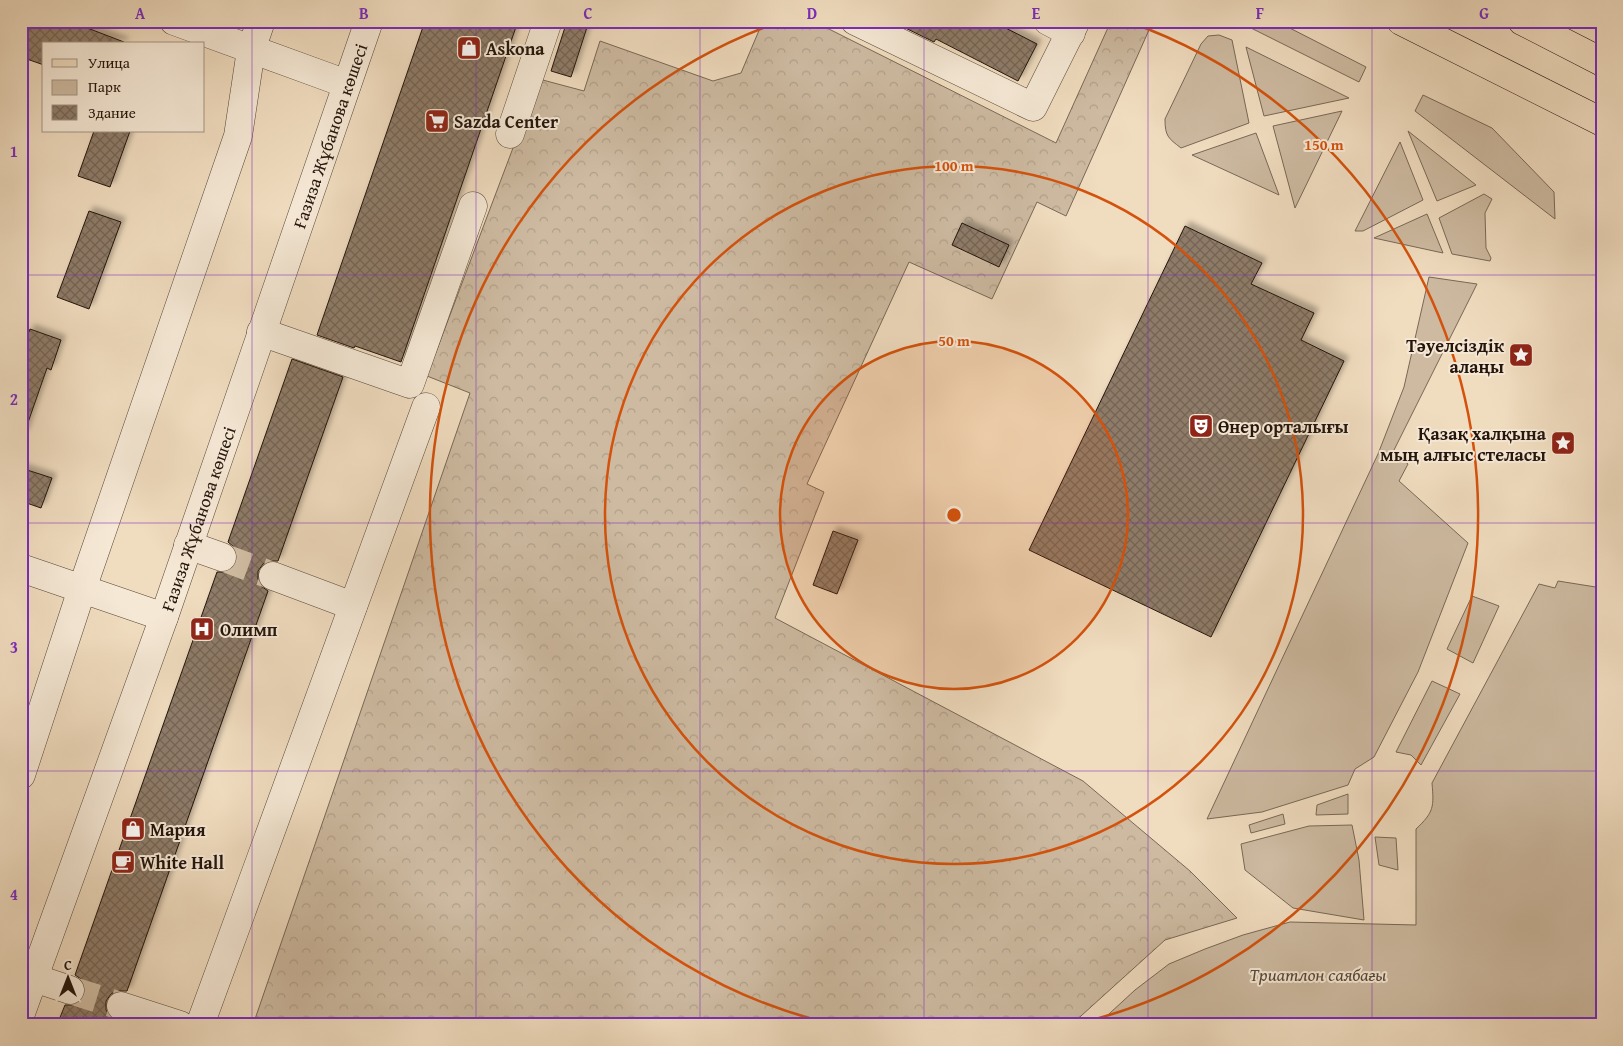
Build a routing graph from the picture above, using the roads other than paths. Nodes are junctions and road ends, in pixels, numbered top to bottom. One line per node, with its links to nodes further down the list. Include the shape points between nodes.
1 (174, 21): 9 (street)
2 (261, 21): 9 (street)
3 (369, 21): 11 (street, Ғазиза Жұбанова көшесі)
4 (548, 21): 13 (street)
5 (855, 21): 8 (street, via 1033,107)
6 (1402, 21): 12 (main road)
7 (1522, 21): 10 (main road)
8 (1065, 25)
9 (251, 50): 11 (street); 21 (street, via 238,136)
10 (1602, 62)
11 (347, 84): 15 (street, Ғазиза Жұбанова көшесі)
12 (1602, 122)
13 (510, 134)
14 (473, 206): 15 (street, via 410,384)
15 (261, 332): 17 (street, Ғазиза Жұбанова көшесі)
16 (426, 406): 22 (street)
17 (188, 545): 18 (street); 23 (street, Ғазиза Жұбанова көшесі)
18 (222, 558)
19 (21, 568): 21 (street)
20 (273, 576): 22 (street)
21 (82, 589): 23 (street); 24 (street)
22 (353, 606): 30 (street)
23 (164, 617): 25 (street, Ғазиза Жұбанова көшесі)
24 (21, 774)
25 (34, 978): 26 (street); 28 (street, Ғазиза Жұбанова көшесі)
26 (70, 990)
27 (121, 1006): 29 (street)
28 (21, 1013)
29 (180, 1025)
30 (200, 1025)

